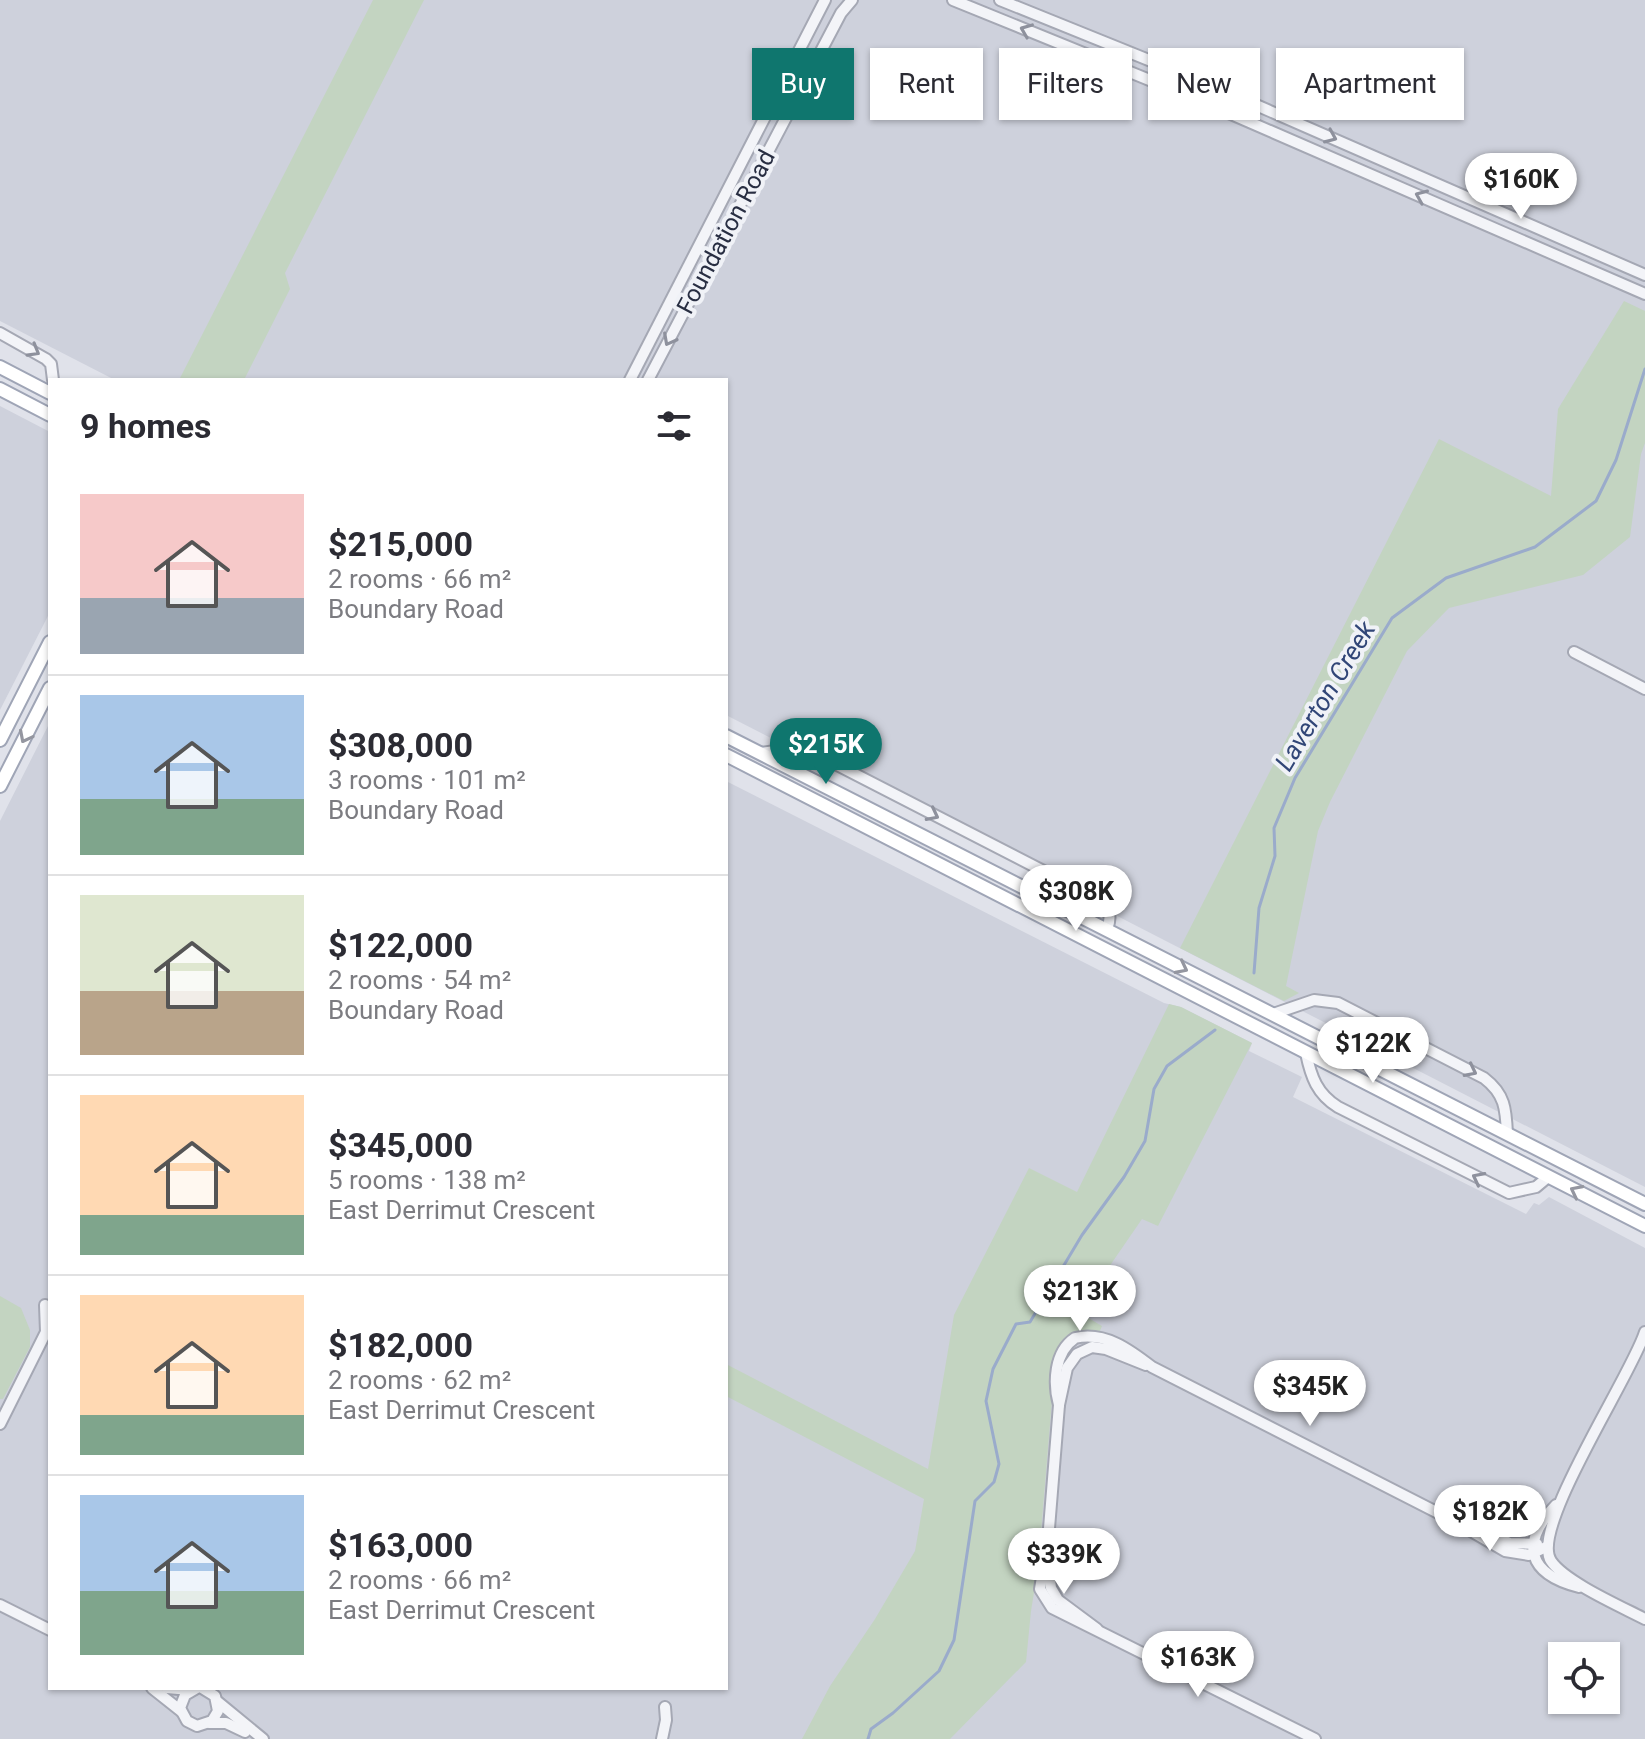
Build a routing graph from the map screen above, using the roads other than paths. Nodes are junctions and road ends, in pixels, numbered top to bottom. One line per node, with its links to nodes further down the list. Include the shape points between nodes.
1 (825, 0): 18 (street, Foundation Road)
2 (852, 0): 19 (street, Foundation Road, one-way to 19)
3 (953, 0): 6 (street, one-way to 3)
4 (1000, 0): 5 (street)
5 (1148, 60)
6 (1148, 79)
7 (1260, 107): 9 (street, one-way to 9)
8 (1245, 120): 10 (street, one-way to 8)
9 (1499, 210): 10 (street); 11 (street)
10 (1492, 227): 12 (street)
11 (1598, 254): 12 (street); 13 (street)
12 (1592, 270): 14 (street)
13 (1645, 275)
14 (1645, 294)
15 (0, 333): 17 (street, one-way to 17, via 46,359)
16 (0, 367): 21 (main road)
17 (53, 378)
18 (631, 378)
19 (649, 378)
20 (0, 389): 22 (main road)
21 (48, 392)
22 (48, 414)
23 (48, 646): 28 (main road)
24 (1574, 652): 25 (street)
25 (1645, 689)
26 (48, 692): 31 (main road, one-way to 31)
27 (728, 737): 29 (main road)
28 (0, 740)
29 (760, 753): 32 (main road); 32 (street, one-way to 32, via 797,748 837,765 1096,898 1108,909)
30 (728, 756): 33 (main road)
31 (0, 786)
32 (1107, 929): 33 (main road); 34 (main road, one-way to 34)
33 (1098, 947): 35 (main road)
34 (1273, 1014): 36 (main road); 36 (street, one-way to 36, via 1314,1000 1338,1003 1484,1078 1502,1097)
35 (1306, 1053): 38 (main road); 38 (street, one-way to 35, via 1536,1187 1509,1193 1338,1107 1318,1091)
36 (1507, 1134): 37 (main road)
37 (1537, 1149): 38 (main road); 39 (main road)
38 (1548, 1177): 40 (main road, one-way to 38)
39 (1645, 1202)
40 (1645, 1226)
41 (45, 1305): 43 (street, via 46,1332)
42 (1644, 1337): 44 (street)
43 (0, 1424)
44 (1560, 1502): 45 (street); 46 (street, via 1547,1516)
45 (1546, 1547): 46 (street); 47 (street, via 1553,1564)
46 (1533, 1548): 47 (street, via 1535,1562 1548,1575); 59 (street, via 1519,1556 1505,1551 1110,1341 1092,1335 1066,1345 1056,1379 1059,1405 1047,1553 1041,1570 1040,1589 1047,1603)
47 (1585, 1588): 49 (street)
48 (0, 1605): 50 (street)
49 (1645, 1619)
50 (48, 1629)
51 (155, 1690): 55 (street)
52 (194, 1690): 55 (street, via 183,1697)
53 (217, 1696): 56 (street, via 217,1714); 57 (street)
54 (665, 1707): 58 (street)
55 (181, 1711): 56 (street, via 192,1724)
56 (209, 1723): 57 (street, via 226,1723)
57 (262, 1739)
58 (662, 1739)
59 (1315, 1739)

